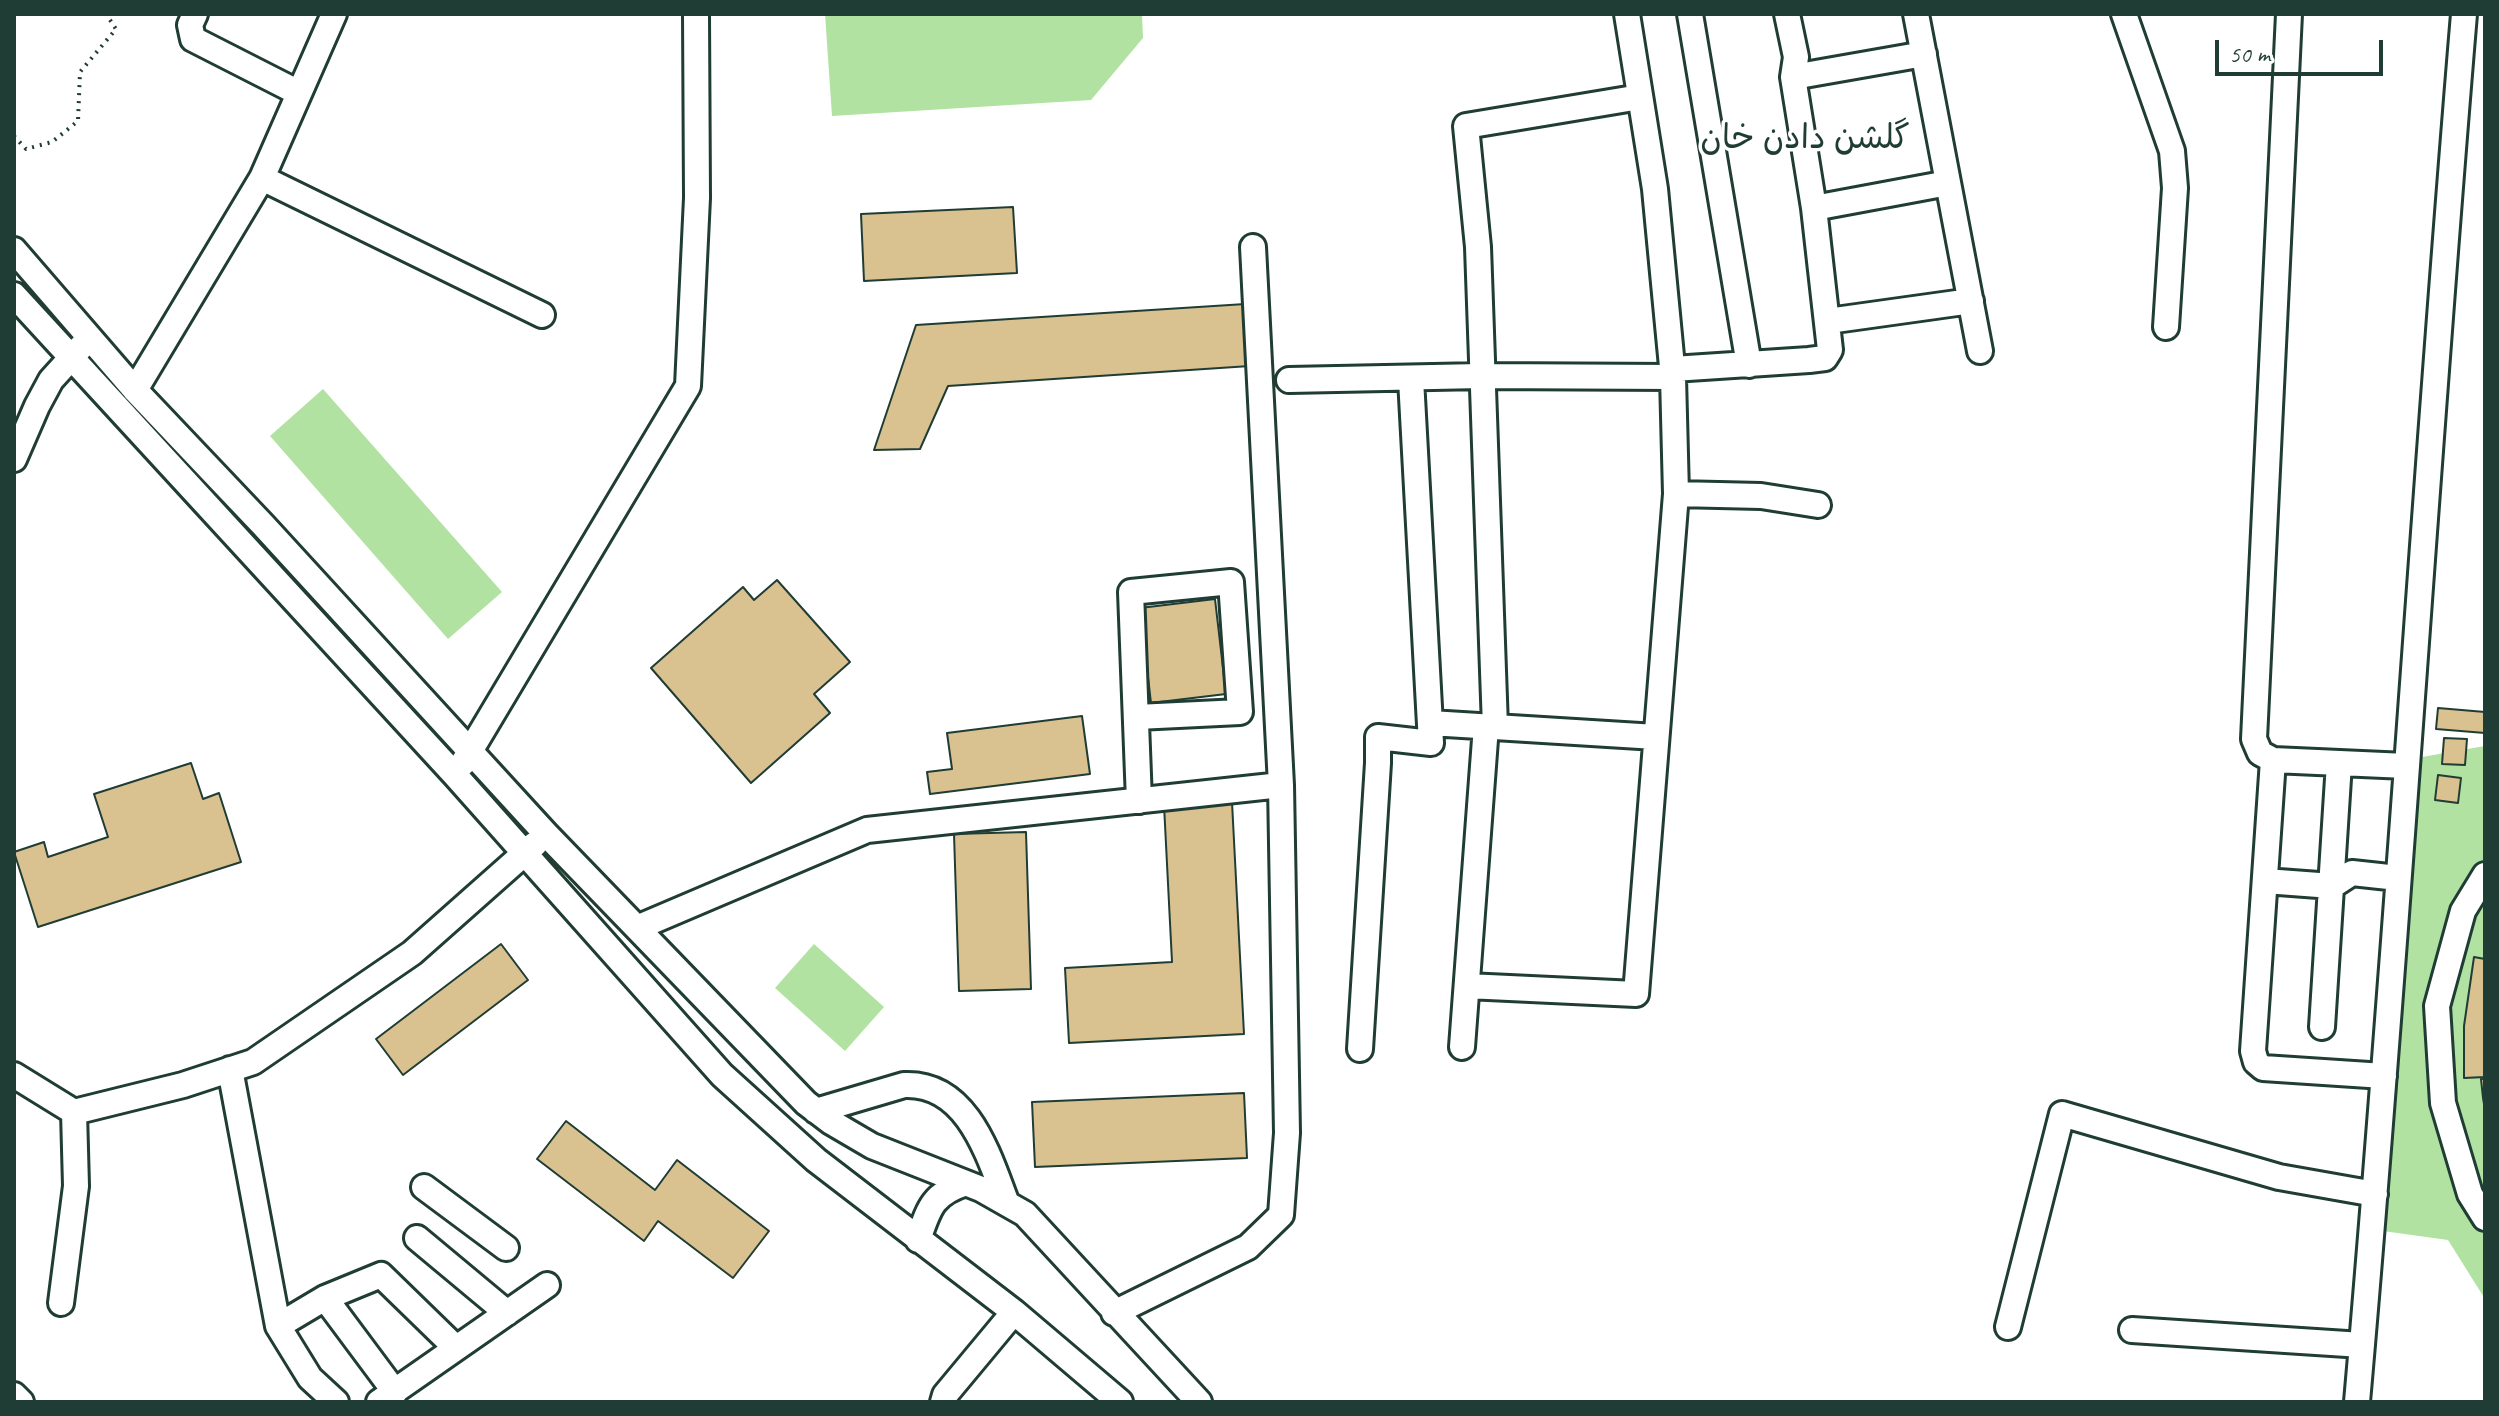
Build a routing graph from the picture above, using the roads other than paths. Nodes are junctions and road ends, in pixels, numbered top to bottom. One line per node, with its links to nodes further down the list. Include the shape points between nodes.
1 (195, 14): 13 (street, via 190,25 193,39)
2 (334, 14): 13 (street)
3 (696, 14): 41 (street, via 697,198 688,386)
4 (1627, 14): 14 (street)
5 (1690, 14): 28 (street)
6 (1787, 14): 12 (street, via 1796,57)
7 (1916, 14): 11 (street)
8 (2124, 14): 24 (street, via 2172,151 2175,188)
9 (2289, 14): 42 (street, via 2254,739 2260,753)
10 (2464, 14): 44 (street)
11 (1924, 54): 12 (street); 16 (street)
12 (1793, 77): 17 (street)
13 (299, 93): 15 (street)
14 (1640, 97): 29 (street); 30 (street, via 1466,126 1478,247)
15 (262, 178): 22 (street); 33 (street)
16 (1948, 183): 17 (street); 21 (street)
17 (1814, 208): 23 (street)
18 (1253, 247): 46 (street)
19 (14, 250): 25 (street)
20 (14, 295): 27 (street)
21 (1971, 301): 23 (street); 26 (street)
22 (542, 315)
23 (1828, 321): 28 (street, via 1830,350 1825,358)
24 (2166, 327)
25 (89, 339): 27 (street); 33 (street)
26 (1980, 351)
27 (70, 359): 34 (street, via 51,380); 45 (street)
28 (1749, 365): 29 (street)
29 (1673, 373): 30 (street); 35 (street)
30 (1481, 376): 31 (street); 39 (street)
31 (1411, 379): 32 (street); 38 (street)
32 (1289, 380)
33 (135, 390): 41 (street)
34 (14, 459)
35 (1676, 494): 36 (street, via 1761,496); 40 (street)
36 (1818, 505)
37 (1137, 717): 37 (street, via 1131,592 1231,582 1240,712); 47 (street)
38 (1430, 723): 39 (street); 58 (street, via 1431,743 1378,737)
39 (1491, 726): 40 (street); 55 (street)
40 (1656, 737): 55 (street, via 1636,994)
41 (471, 750): 45 (street); 48 (street)
42 (2273, 760): 43 (street); 52 (street)
43 (2339, 763): 44 (street); 53 (street)
44 (2406, 766): 51 (street)
45 (455, 775): 49 (street)
46 (1281, 785): 47 (street); 78 (street, via 1287,1133 1281,1215 1248,1247)
47 (1139, 801): 54 (street, via 867,830)
48 (546, 834): 49 (street); 54 (street)
49 (525, 853): 59 (street, via 412,953 253,1062); 64 (street, via 722,1075)
50 (2485, 875): 69 (street, via 2463,911 2437,1006 2443,1103 2470,1194)
51 (2398, 878): 53 (street, via 2352,873); 61 (street)
52 (2265, 881): 53 (street); 61 (street, via 2256,1062 2263,1068)
53 (2332, 886): 56 (street)
54 (639, 927): 62 (street)
55 (1467, 986): 57 (street)
56 (2322, 1027)
57 (1462, 1047)
58 (1360, 1049)
59 (230, 1069): 63 (street); 79 (street)
60 (14, 1075): 63 (street)
61 (2384, 1076): 67 (street)
62 (811, 1107): 64 (street); 65 (street, via 872,1146); 68 (street, via 904,1085 937,1091 961,1108 974,1127)
63 (74, 1112): 75 (street, via 76,1186)
64 (783, 1131): 71 (street)
65 (966, 1183): 68 (street); 71 (street, via 947,1189 931,1205)
66 (424, 1187): 72 (street)
67 (2375, 1194): 80 (street, via 2279,1177 2062,1114); 82 (street)
68 (1006, 1201): 78 (street, via 1025,1214)
69 (2485, 1218)
70 (417, 1238): 77 (street)
71 (918, 1240): 76 (street)
72 (506, 1248)
73 (547, 1285): 77 (street)
74 (325, 1298): 79 (street); 83 (street, via 381,1275); 85 (street)
75 (61, 1303)
76 (1014, 1312): 88 (street); 89 (street)
77 (507, 1313): 83 (street)
78 (1114, 1313): 90 (street)
79 (278, 1326): 87 (street, via 310,1378)
80 (2008, 1327)
81 (2132, 1330): 82 (street)
82 (2362, 1345): 91 (street)
83 (456, 1348): 85 (street)
84 (14, 1395): 86 (street)
85 (387, 1397)
86 (21, 1402)
87 (336, 1402)
88 (943, 1402)
89 (1120, 1402)
90 (1199, 1402)
91 (2357, 1402)

